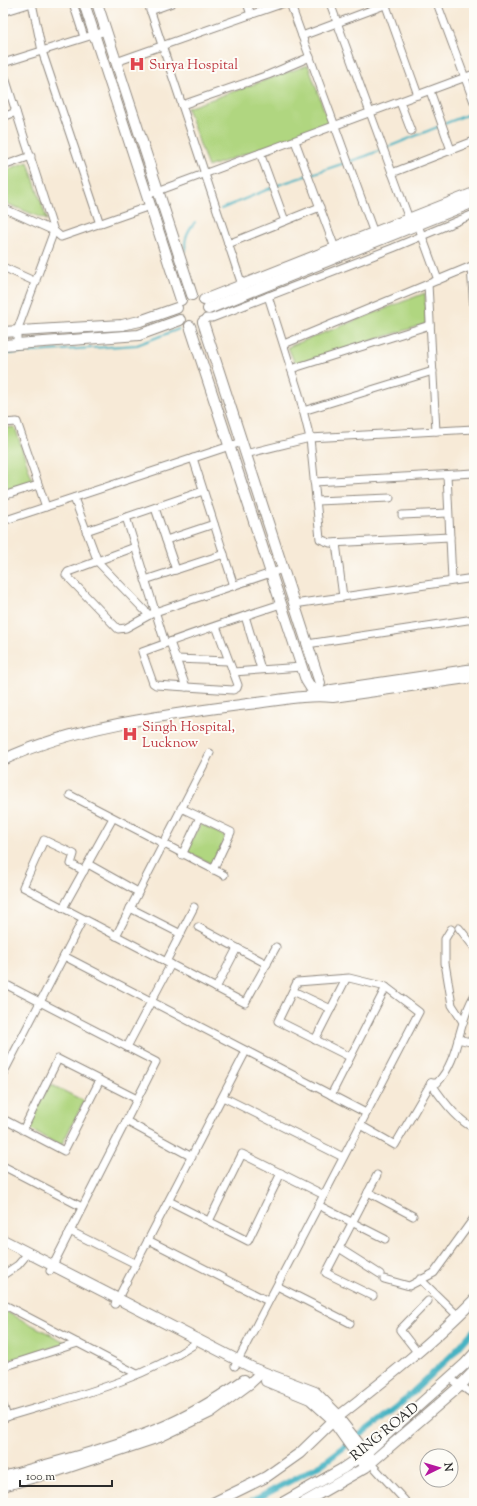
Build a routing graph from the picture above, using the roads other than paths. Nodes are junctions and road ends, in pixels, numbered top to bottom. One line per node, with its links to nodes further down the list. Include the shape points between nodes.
1 (29, 3): 14 (street); 22 (street)
2 (73, 3): 20 (street)
3 (84, 3): 18 (street)
4 (97, 3): 17 (street)
5 (148, 3): 13 (street)
6 (172, 3): 13 (street)
7 (247, 3): 15 (street)
8 (284, 3): 15 (street)
9 (290, 3): 19 (street)
10 (330, 3): 16 (street)
11 (437, 3): 28 (street)
12 (387, 4): 16 (street); 30 (street)
13 (150, 11): 21 (street)
14 (3, 12)
15 (251, 15): 21 (street)
16 (337, 23): 19 (street); 35 (street)
17 (106, 30): 18 (street); 24 (street)
18 (94, 34): 20 (street); 49 (street)
19 (302, 36): 23 (street)
20 (84, 37): 22 (street)
21 (162, 46): 24 (street); 33 (street)
22 (42, 51): 25 (street); 57 (street)
23 (310, 57): 33 (street, via 268,75); 37 (street)
24 (116, 62): 47 (street)
25 (3, 63)
26 (3, 71): 34 (street)
27 (474, 74): 28 (street)
28 (465, 78): 29 (street); 32 (street)
29 (430, 91): 30 (street); 41 (street)
30 (418, 95): 31 (street)
31 (400, 102): 35 (street); 38 (street)
32 (474, 102)
33 (182, 105): 46 (street)
34 (16, 112): 36 (street); 43 (street)
35 (370, 113): 37 (street); 45 (street)
36 (3, 117)
37 (335, 126): 39 (street); 61 (street)
38 (411, 131)
39 (295, 140): 42 (street); 52 (street)
40 (474, 141): 41 (street)
41 (451, 150): 45 (street)
42 (260, 153): 46 (street); 56 (street)
43 (31, 156): 44 (street); 59 (street)
44 (3, 166)
45 (392, 173): 55 (street)
46 (205, 174): 47 (street); 62 (street)
47 (158, 191): 49 (street); 71 (street)
48 (474, 193): 55 (street)
49 (147, 195): 51 (street)
50 (474, 202): 58 (street)
51 (150, 206): 57 (street); 73 (street)
52 (320, 207): 56 (street); 63 (street)
53 (3, 208): 59 (street)
54 (474, 214): 60 (street)
55 (409, 219): 58 (street); 61 (street)
56 (285, 221): 62 (street)
57 (100, 224): 59 (street, via 61,237)
58 (418, 225): 60 (street); 61 (street)
59 (54, 231): 68 (street)
60 (422, 236): 67 (street); 72 (street)
61 (376, 237): 63 (street); 75 (street)
62 (228, 244): 70 (street)
63 (335, 248): 70 (street)
64 (472, 266): 66 (street); 67 (street)
65 (3, 267): 68 (street)
66 (473, 278): 74 (street)
67 (438, 280): 69 (street)
68 (36, 282): 80 (street)
69 (428, 284): 77 (street); 83 (street)
70 (242, 285): 75 (street)
71 (192, 295): 73 (street, via 183,297); 75 (street, via 200,296)
72 (268, 296): 75 (street, via 212,318); 83 (street)
73 (179, 304): 76 (street, via 177,315); 80 (street, via 140,321 122,325)
74 (474, 310)
75 (205, 312): 78 (street, via 197,326); 92 (street)
76 (180, 320): 78 (street); 82 (street, via 139,335)
77 (430, 325): 85 (street); 86 (street)
78 (190, 326): 93 (street)
79 (3, 327): 80 (street)
80 (17, 331): 81 (street); 82 (street)
81 (3, 332)
82 (18, 344): 84 (street)
83 (284, 344): 85 (street)
84 (3, 345)
85 (291, 369): 87 (street)
86 (433, 371): 87 (street); 90 (street)
87 (303, 411): 91 (street)
88 (3, 423): 99 (street, via 17,422)
89 (474, 429): 90 (street)
90 (436, 431): 91 (street)
91 (310, 438): 94 (street); 98 (street)
92 (242, 442): 93 (street); 94 (street)
93 (229, 446): 95 (street); 121 (street)
94 (246, 454): 119 (street)
95 (193, 458): 100 (street); 102 (street)
96 (474, 473): 97 (street)
97 (447, 475): 98 (street); 107 (street)
98 (314, 482): 104 (street)
99 (38, 485): 101 (street); 105 (street)
100 (203, 491): 106 (street); 111 (street)
101 (3, 496)
102 (74, 498): 105 (street); 112 (street)
103 (390, 498): 104 (street)
104 (316, 501): 115 (street, via 320,539)
105 (46, 508): 110 (street)
106 (155, 508): 109 (street); 114 (street)
107 (448, 513): 108 (street); 113 (street)
108 (402, 515)
109 (126, 517): 112 (street); 116 (street)
110 (3, 521)
111 (214, 524): 114 (street); 117 (street)
112 (86, 531): 118 (street)
113 (450, 537): 115 (street); 124 (street)
114 (166, 540): 120 (street)
115 (336, 543): 126 (street)
116 (135, 547): 118 (street); 123 (street)
117 (224, 554): 120 (street); 125 (street)
118 (98, 562): 129 (street); 129 (street, via 68,572 66,575 118,629 126,628)
119 (283, 569): 121 (street); 128 (street)
120 (176, 570): 123 (street)
121 (271, 573): 125 (street); 127 (street)
122 (474, 578): 124 (street)
123 (145, 580): 129 (street)
124 (452, 580): 126 (street)
125 (234, 586): 129 (street)
126 (344, 597): 128 (street)
127 (281, 604): 130 (street); 137 (street)
128 (294, 604): 134 (street)
129 (152, 613): 133 (street)
130 (245, 616): 132 (street); 139 (street)
131 (474, 618): 134 (street)
132 (216, 626): 133 (street); 136 (street)
133 (168, 642): 135 (street); 142 (street, via 142,652 151,680 156,685)
134 (307, 644): 143 (street, via 320,683)
135 (176, 660): 136 (street); 142 (street)
136 (228, 661): 140 (street)
137 (302, 667): 139 (street); 143 (street, via 306,680)
138 (474, 669): 143 (street, via 332,690)
139 (261, 670): 140 (street)
140 (233, 672): 142 (street, via 238,685 233,690)
141 (474, 676): 143 (street, via 333,697)
142 (186, 687)
143 (316, 696): 145 (street, via 134,722 71,736)
144 (210, 753): 147 (street)
145 (3, 760)
146 (70, 795): 149 (street)
147 (181, 808): 148 (street); 150 (street)
148 (200, 817): 151 (street); 153 (street, via 231,832)
149 (113, 818): 150 (street); 152 (street)
150 (163, 845): 151 (street); 156 (street)
151 (182, 855): 153 (street)
152 (88, 864): 154 (street); 156 (street)
153 (213, 870): 155 (street)
154 (84, 871): 158 (street); 158 (street, via 71,864 74,854 44,840 23,887)
155 (224, 875)
156 (138, 892): 159 (street)
157 (194, 907): 162 (street)
158 (63, 908): 160 (street)
159 (130, 908): 162 (street); 163 (street)
160 (83, 919): 163 (street); 167 (street)
161 (198, 927): 166 (street)
162 (181, 934): 168 (street)
163 (116, 936): 168 (street)
164 (276, 947): 169 (street)
165 (474, 947): 180 (street, via 455,928 445,939 445,963 452,1005)
166 (237, 948): 169 (street); 173 (street)
167 (64, 956): 176 (street); 177 (street)
168 (168, 963): 173 (street); 177 (street)
169 (267, 964): 173 (street, via 245,1003)
170 (346, 979): 172 (street); 174 (street, via 297,982); 179 (street)
171 (3, 983): 176 (street)
172 (386, 987): 186 (street); 193 (street, via 419,1012)
173 (216, 988)
174 (293, 990): 179 (street); 182 (street, via 278,1021)
175 (474, 996): 178 (street)
176 (40, 1002): 184 (street); 187 (street)
177 (151, 1002): 184 (street); 185 (street)
178 (471, 1008): 180 (street)
179 (331, 1009): 182 (street)
180 (463, 1022): 181 (street)
181 (458, 1039): 183 (street); 189 (street, via 447,1073 437,1083)
182 (316, 1040): 186 (street)
183 (474, 1043)
184 (127, 1047): 192 (street, via 156,1062)
185 (246, 1051): 190 (street); 191 (street)
186 (350, 1057): 190 (street)
187 (3, 1074)
188 (100, 1080): 192 (street); 198 (street, via 64,1151); 198 (street, via 58,1059)
189 (431, 1083): 196 (street, via 395,1145); 197 (street, via 460,1120)
190 (331, 1095): 193 (street)
191 (222, 1097): 199 (street); 200 (street)
192 (137, 1099): 195 (street)
193 (366, 1113): 196 (street)
194 (3, 1119): 198 (street)
195 (126, 1121): 199 (street); 208 (street)
196 (360, 1125): 200 (street)
197 (474, 1128)
198 (23, 1130)
199 (192, 1157): 206 (street)
200 (343, 1157): 205 (street)
201 (3, 1166): 208 (street)
202 (282, 1173): 205 (street); 211 (street, via 242,1154); 211 (street, via 248,1241)
203 (377, 1176): 204 (street)
204 (368, 1192): 209 (street); 212 (street)
205 (324, 1195): 207 (street)
206 (169, 1201): 211 (street); 216 (street)
207 (318, 1206): 212 (street); 224 (street)
208 (82, 1207): 213 (street)
209 (412, 1216)
210 (474, 1218): 223 (street, via 434,1273)
211 (209, 1221)
212 (352, 1222): 214 (street); 218 (street)
213 (70, 1231): 220 (street); 221 (street)
214 (384, 1239)
215 (3, 1240): 221 (street)
216 (148, 1240): 220 (street); 229 (street)
217 (3, 1247): 219 (street)
218 (339, 1248): 223 (street, via 382,1277 409,1286); 225 (street, via 326,1273)
219 (24, 1258): 221 (street); 222 (street)
220 (136, 1264): 227 (street)
221 (51, 1268): 227 (street)
222 (3, 1275)
223 (420, 1279): 231 (street)
224 (276, 1286): 229 (street); 232 (street)
225 (373, 1296)
226 (474, 1300): 231 (street)
227 (116, 1301): 234 (street); 237 (street)
228 (428, 1301): 235 (street, via 400,1330)
229 (268, 1302): 237 (street)
230 (3, 1304): 233 (street)
231 (458, 1316): 235 (street)
232 (350, 1323)
233 (78, 1343): 238 (street); 241 (street)
234 (193, 1345): 237 (street); 241 (street, via 173,1359)
235 (418, 1353): 247 (street)
236 (474, 1354): 242 (street)
237 (236, 1363): 240 (street)
238 (3, 1367)
239 (474, 1371): 243 (street, RING ROAD)
240 (257, 1373): 247 (street, via 315,1392); 249 (street, via 211,1412)
241 (137, 1374): 246 (street)
242 (450, 1378): 243 (street); 248 (street)
243 (460, 1386): 244 (street); 248 (street, RING ROAD)
244 (474, 1395)
245 (3, 1405): 246 (street)
246 (5, 1418)
247 (336, 1419): 248 (street); 252 (street, via 300,1453 266,1477)
248 (365, 1457): 253 (street); 254 (street, RING ROAD); 255 (street)
249 (78, 1460): 250 (street); 251 (street)
250 (3, 1477)
251 (3, 1486)
252 (213, 1503)
253 (282, 1503)
254 (303, 1503)
255 (407, 1503)

